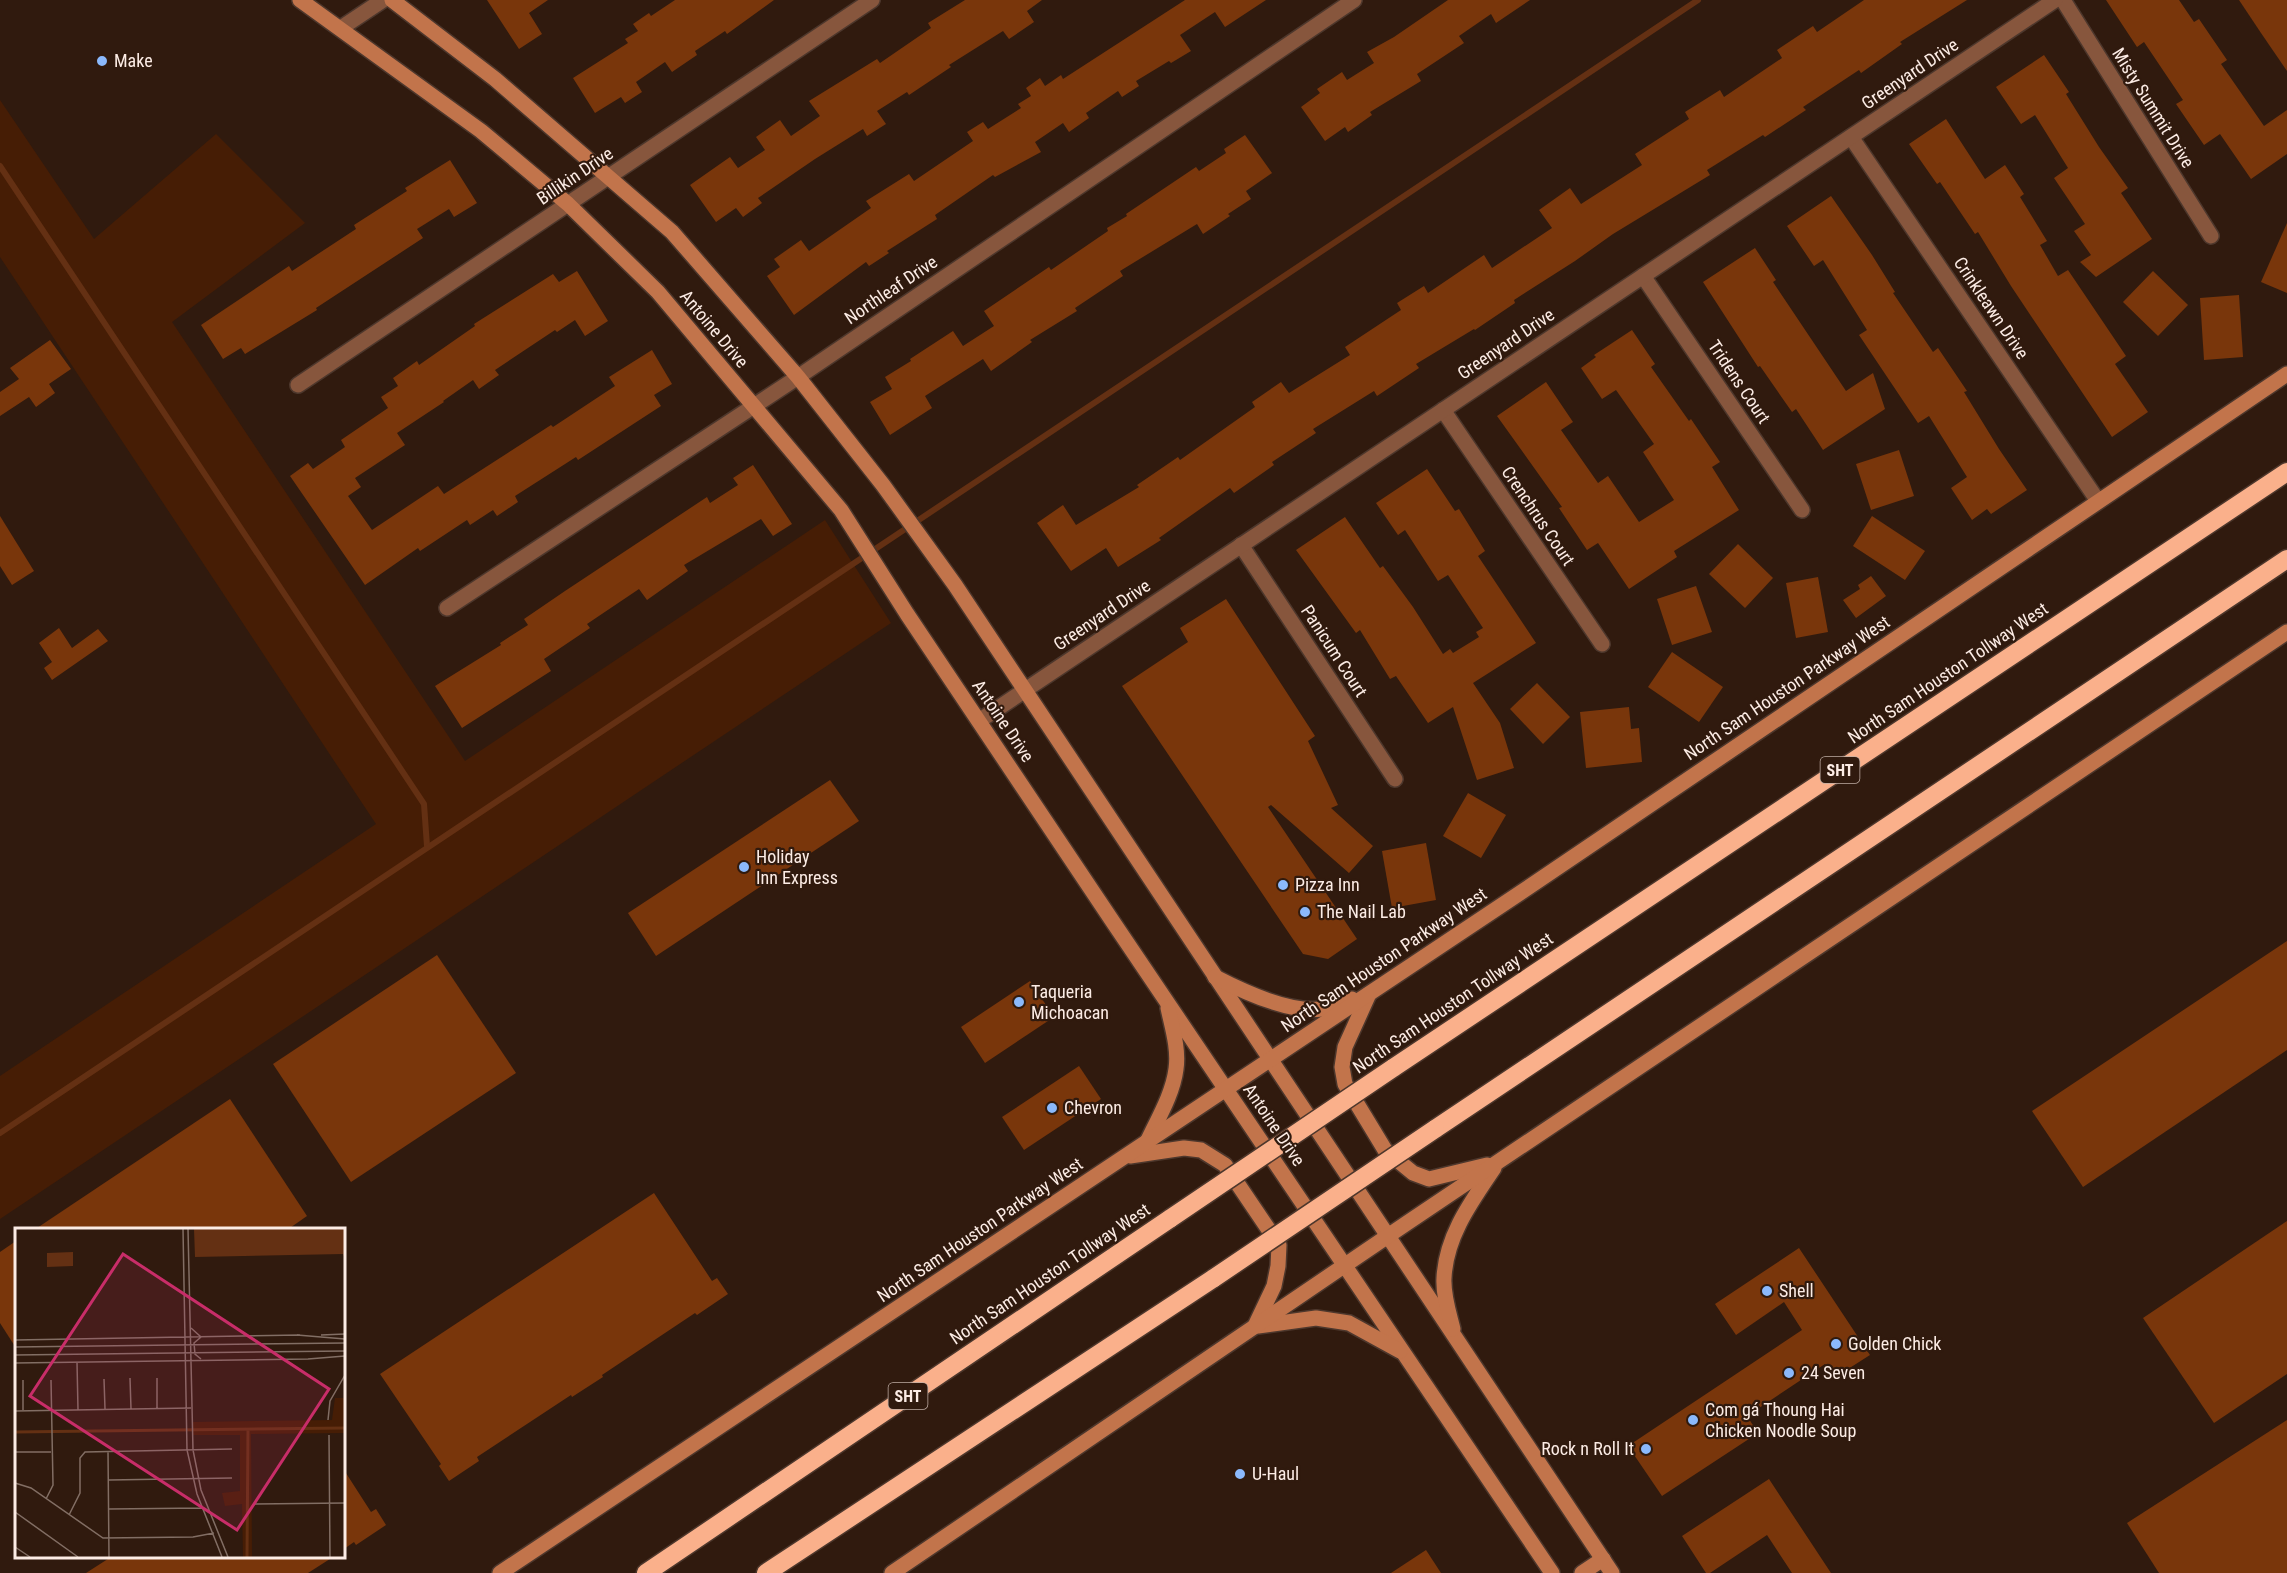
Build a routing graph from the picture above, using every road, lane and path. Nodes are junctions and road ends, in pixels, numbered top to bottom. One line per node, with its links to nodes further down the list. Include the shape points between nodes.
1 (300, 0): 8 (main road, Antoine Drive)
2 (383, 0): 8 (street)
3 (392, 0): 10 (main road, Antoine Drive, via 495,79)
4 (872, 0): 10 (street, Billikin Drive)
5 (1354, 0): 15 (street, Northleaf Drive)
6 (2055, 0): 9 (street, Greenyard Drive)
7 (2063, 0): 12 (street, Misty Summit Drive)
8 (341, 28): 11 (main road, Antoine Drive, via 481,131)
9 (1851, 137): 13 (street, Greenyard Drive); 20 (street, Crinkleawn Drive)
10 (609, 177): 11 (street, Billikin Drive); 15 (main road, Antoine Drive, via 672,232)
11 (568, 204): 16 (street, Billikin Drive); 17 (main road, Antoine Drive, via 658,292)
12 (2211, 236)
13 (1643, 276): 18 (street, Greenyard Drive); 21 (street, Tridens Court)
14 (2287, 374): 20 (main road, North Sam Houston Parkway West)
15 (798, 377): 17 (street, Northleaf Drive); 27 (main road, Antoine Drive, via 883,484)
16 (298, 385)
17 (753, 405): 24 (street, Northleaf Drive); 28 (main road, Antoine Drive, via 841,510)
18 (1443, 410): 22 (street, Greenyard Drive); 26 (street, Crenchrus Court)
19 (2287, 472): 45 (highway, North Sam Houston Tollway West / SHT, bridge, via 1393,1068)
20 (2098, 501): 31 (main road, North Sam Houston Parkway West)
21 (1802, 510)
22 (1241, 545): 27 (street, Greenyard Drive); 29 (street, Panicum Court)
23 (2287, 559): 46 (highway, bridge, via 1214,1278)
24 (447, 608)
25 (2287, 632): 37 (main road)
26 (1602, 644)
27 (1024, 690): 28 (street, Greenyard Drive); 30 (main road, Antoine Drive)
28 (979, 721): 32 (main road, Antoine Drive)
29 (1395, 779)
30 (1214, 976): 31 (main road, via 1269,1001 1292,1006 1320,1009); 33 (main road, Antoine Drive)
31 (1369, 994): 33 (main road, North Sam Houston Parkway West); 37 (main road, via 1345,1047 1342,1067 1345,1084 1385,1150 1413,1173 1429,1179)
32 (1166, 999): 34 (main road, Antoine Drive); 35 (main road, via 1175,1037 1176,1069)
33 (1270, 1060): 34 (main road, North Sam Houston Parkway West); 38 (main road, Antoine Drive)
34 (1227, 1089): 35 (main road, North Sam Houston Parkway West); 39 (main road, Antoine Drive)
35 (1148, 1141): 36 (main road, North Sam Houston Parkway West)
36 (1125, 1156): 40 (main road, via 1184,1148 1201,1150 1225,1166 1280,1245 1274,1286); 44 (main road, North Sam Houston Parkway West)
37 (1497, 1163): 38 (main road); 41 (main road, via 1461,1220 1448,1252 1443,1279)
38 (1387, 1237): 39 (main road); 41 (main road, Antoine Drive)
39 (1345, 1266): 40 (main road); 42 (main road, Antoine Drive)
40 (1255, 1326): 42 (main road, via 1316,1318 1349,1323); 47 (main road)
41 (1455, 1338): 43 (main road, Antoine Drive)
42 (1404, 1353): 48 (main road, Antoine Drive)
43 (1603, 1559): 49 (main road); 50 (main road, Antoine Drive)
44 (500, 1573)
45 (646, 1573)
46 (766, 1573)
47 (892, 1573)
48 (1552, 1573)
49 (1582, 1573)
50 (1612, 1573)

